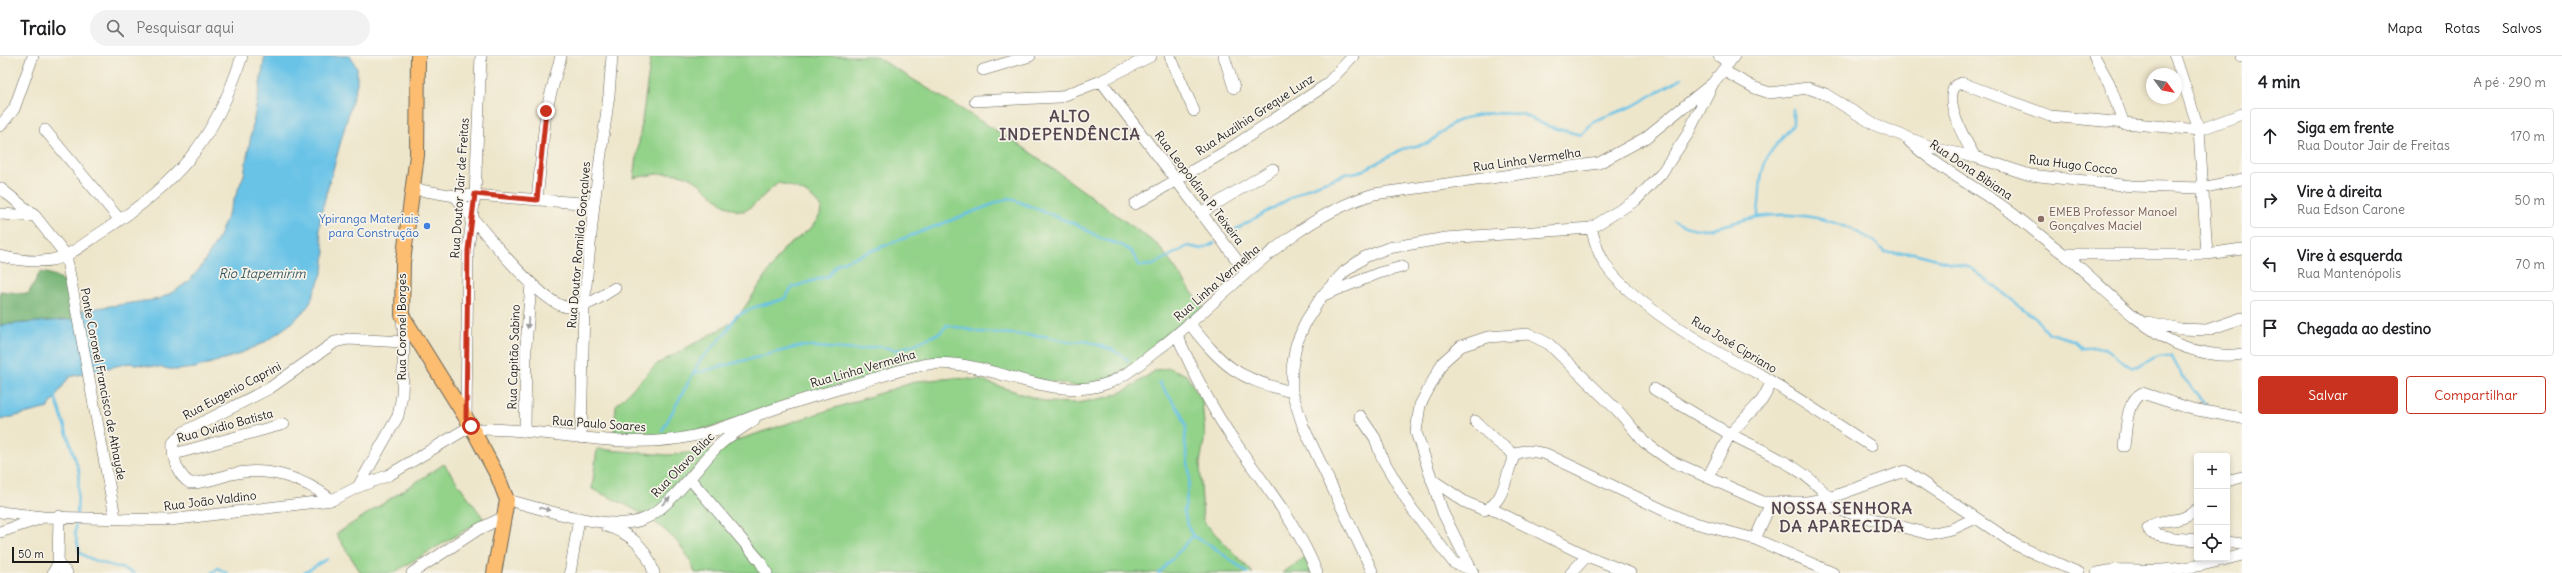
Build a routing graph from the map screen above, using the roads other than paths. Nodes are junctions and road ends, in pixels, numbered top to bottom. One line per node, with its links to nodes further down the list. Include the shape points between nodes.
1 (33, 56): 24 (street, via 14,109)
2 (242, 56): 44 (street, via 228,97 197,151 177,175)
3 (418, 56): 34 (main road, Rua Coronel Borges)
4 (481, 56): 35 (street, Rua Doutor Jair de Freitas)
5 (561, 56): 37 (street, via 546,111)
6 (612, 56): 38 (street, Rua Doutor Romildo Gonçalves)
7 (1030, 56): 16 (street)
8 (1151, 56): 17 (street)
9 (1170, 56): 21 (street)
10 (1224, 56): 19 (street)
11 (1353, 56): 31 (street, Rua Auzilhia Greque Lunz, via 1326,85 1223,154)
12 (1719, 56): 15 (street, Rua Dona Bibiana)
13 (2094, 56): 23 (street)
14 (2175, 56): 26 (street)
15 (1729, 63): 18 (street, Rua Linha Vermelha); 27 (street, Rua Dona Bibiana, via 1755,88 1770,93 1808,88 1825,94 1875,125)
16 (983, 70)
17 (1101, 82): 20 (street, via 1060,97); 31 (street, Rua Leopoldina P. Teixeira)
18 (1712, 82): 45 (street, via 1687,135 1662,174 1636,200); 52 (street, Rua Linha Vermelha, via 1645,138 1599,163 1374,194 1354,200 1322,216)
19 (1234, 88)
20 (975, 102)
21 (1194, 111)
22 (2242, 114): 26 (street)
23 (2124, 124): 26 (street); 28 (street, via 2050,116 1962,83 1956,85 1952,92 1954,112 1962,136)
24 (0, 126)
25 (45, 130): 44 (street)
26 (2199, 130): 33 (street)
27 (1904, 136): 28 (street, Rua Hugo Cocco, via 1937,149); 47 (street, Rua Dona Bibiana, via 1927,158 1998,204)
28 (1975, 157): 33 (street, Rua Hugo Cocco, via 2030,175 2132,186)
29 (1273, 169): 40 (street)
30 (2242, 179): 33 (street, Rua Hugo Cocco)
31 (1176, 180): 39 (street, Rua Auzilhia Greque Lunz); 40 (street, Rua Leopoldina P. Teixeira)
32 (0, 188): 42 (street)
33 (2202, 188): 48 (street)
34 (414, 189): 36 (street); 57 (main road, Rua Coronel Borges, via 403,262)
35 (475, 194): 36 (street); 37 (street); 43 (street, Rua Doutor Jair de Freitas)
36 (455, 196): 43 (street)
37 (537, 200): 38 (street)
38 (594, 204): 56 (street, Rua Doutor Romildo Gonçalves)
39 (1135, 204)
40 (1202, 213): 52 (street, Rua Leopoldina P. Teixeira)
41 (0, 214): 42 (street)
42 (35, 216): 49 (street)
43 (471, 217): 53 (street); 72 (street, Rua Doutor Jair de Freitas, via 468,250)
44 (120, 220): 49 (street)
45 (1591, 228): 55 (street, via 1446,238 1388,248 1365,257 1344,272); 64 (street, Rua José Cipriano, via 1602,260 1625,288 1690,335)
46 (2242, 249): 48 (street)
47 (2064, 254): 48 (street); 59 (street, Rua Dona Bibiana)
48 (2207, 254)
49 (66, 255): 50 (street, via 34,261); 96 (street, Ponte Coronel Francisco de Athayde)
50 (0, 256)
51 (1402, 267): 55 (street, via 1379,273)
52 (1246, 272): 60 (street, Rua Linha Vermelha)
53 (531, 284): 56 (street, via 557,305); 73 (street, Rua Capitão Sabino, one-way to 73, via 526,345)
54 (615, 288): 56 (street)
55 (1322, 296): 66 (street, via 1306,321 1296,345 1292,368)
56 (584, 306): 75 (street, Rua Doutor Romildo Gonçalves)
57 (402, 315): 62 (street, Rua Coronel Borges); 72 (main road)
58 (2242, 318): 59 (street, via 2206,330 2161,326)
59 (2140, 320): 63 (street, Rua Dona Bibiana, via 2177,344 2196,351 2231,356)
60 (1189, 323): 61 (street, Rua Linha Vermelha); 66 (street, via 1226,366 1258,382)
61 (1177, 335): 67 (street, Rua Linha Vermelha, via 1120,378 1101,386 1080,388 1043,385 970,367 928,364); 115 (street, via 1210,402 1234,441 1295,526)
62 (404, 342): 78 (street, Rua Eugenio Caprini, via 353,339 335,342 270,388 178,435 173,443); 85 (street, Rua Coronel Borges, via 402,395 398,416)
63 (2242, 354)
64 (1772, 382): 74 (street, via 1762,400); 76 (street, Rua José Cipriano)
65 (1654, 389): 74 (street)
66 (1292, 392): 116 (street, via 1303,426)
67 (768, 411): 75 (street, Rua Paulo Soares, via 691,437 628,441); 82 (street, Rua Olavo Bilac, via 716,448)
68 (1360, 416): 108 (street, via 1375,438 1382,458 1412,509 1454,563)
69 (2242, 418): 77 (street, via 2192,409 2142,393 2130,407)
70 (1475, 421): 79 (street)
71 (284, 424): 78 (street, Rua Ovidio Batista)
72 (470, 424): 73 (street, Rua Paulo Soares); 85 (street, via 376,482); 88 (main road)
73 (525, 431): 75 (street, Rua Paulo Soares)
74 (1730, 434): 80 (street); 86 (street, via 1792,464 1818,484)
75 (581, 438)
76 (1871, 446)
77 (2124, 446)
78 (174, 454): 87 (street, via 182,477 190,483 261,470 317,488)
79 (1515, 455): 91 (street, via 1499,498); 101 (street, via 1528,450 1546,454 1684,520)
80 (1708, 477): 83 (street, via 1672,461 1644,442 1571,364 1549,344 1529,334 1488,337 1461,346 1444,362 1420,405 1416,432); 90 (street, via 1751,498)
81 (2242, 477): 84 (street)
82 (690, 479): 99 (street, Rua Olavo Bilac, one-way to 82, via 621,523 644,519 652,515); 114 (street, via 760,561)
83 (1431, 479): 91 (street, via 1479,510); 108 (street, via 1443,512)
84 (2230, 480)
85 (358, 487): 87 (street)
86 (1829, 498): 89 (street); 98 (street, via 1905,471)
87 (332, 500): 96 (street, Rua João Valdino, via 170,520)
88 (507, 500): 97 (main road); 99 (street, Rua Olavo Bilac, one-way to 99)
89 (1807, 502): 90 (street); 98 (street, via 1929,534 1952,529)
90 (1771, 503): 101 (street)
91 (1490, 508): 106 (street)
92 (0, 512): 95 (street, Rua João Valdino)
93 (2194, 512): 102 (street, via 2181,520 2155,523 2148,528 2151,533)
94 (59, 516): 95 (street, Rua João Valdino); 96 (street, Rua João Valdino); 107 (street)
95 (43, 517): 100 (street, Rua João Valdino)
96 (115, 517)
97 (504, 517): 110 (street, via 479,529); 111 (main road)
98 (1976, 518): 120 (street, via 2016,545)
99 (583, 519): 112 (street); 113 (street, Rua Olavo Bilac, via 623,532 636,540 644,549)
100 (0, 532)
101 (1755, 539): 119 (street)
102 (2194, 540)
103 (2230, 542): 104 (street)
104 (2242, 544)
105 (2242, 555): 121 (street, via 2196,566 2162,570 2123,568)
106 (1587, 556): 117 (street); 118 (street)
107 (56, 568): 109 (street)
108 (1471, 571)
109 (67, 573)
110 (412, 573)
111 (494, 573)
112 (570, 573)
113 (654, 573)
114 (767, 573)
115 (1317, 573)
116 (1373, 573)
117 (1571, 573)
118 (1630, 573)
119 (1833, 573)
120 (2079, 573)
121 (2097, 573)

